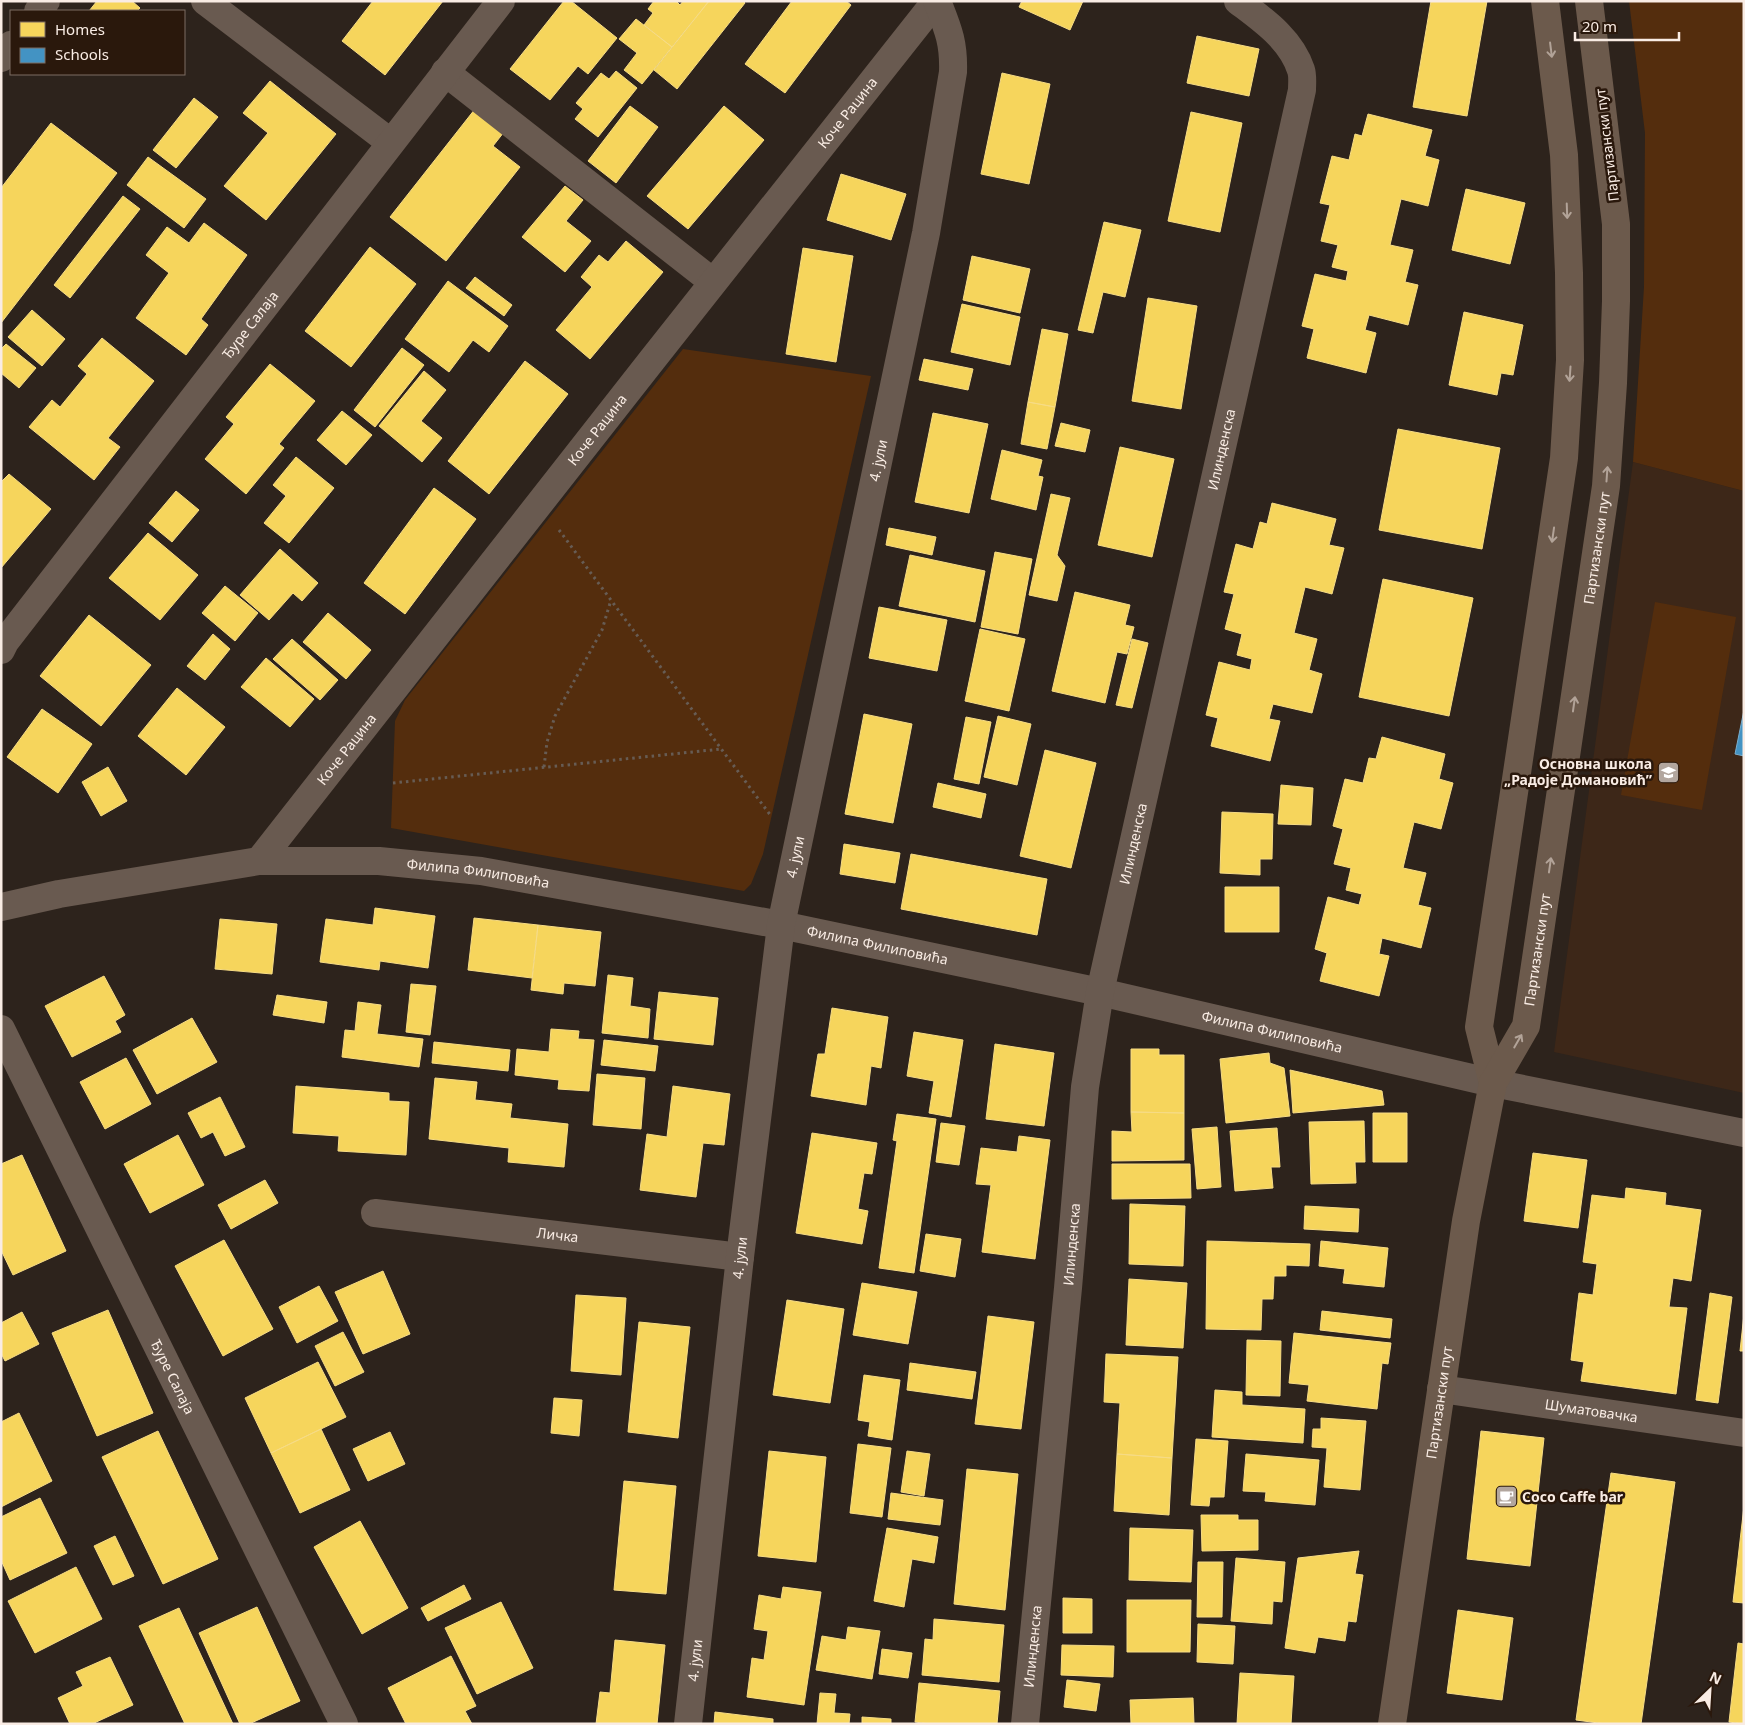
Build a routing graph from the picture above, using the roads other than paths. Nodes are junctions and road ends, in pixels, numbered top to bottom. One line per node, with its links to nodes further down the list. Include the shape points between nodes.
1 (205, 1): 10 (street)
2 (501, 1): 9 (street, Ђуре Салаја)
3 (936, 1): 11 (street, Коче Рацина); 15 (street, 4. јули, via 954,50 926,233)
4 (1238, 1): 16 (street, Илинденска, via 1271,25 1292,50 1302,71 1302,90)
5 (1545, 1): 18 (main road, Партизански пут, one-way to 18, via 1564,155 1570,360 1564,458 1479,1027)
6 (1589, 1): 18 (main road, Партизански пут, one-way to 6, via 1526,1026 1606,486 1613,383 1616,224)
7 (10, 46): 8 (street)
8 (1, 58)
9 (445, 72): 10 (street, Ђуре Салаја); 11 (street)
10 (390, 142): 12 (street, Ђуре Салаја)
11 (713, 282): 13 (street, Коче Рацина)
12 (1, 650)
13 (259, 861): 14 (street, Филипа Филиповића, via 58,894); 15 (street, Филипа Филиповића, via 380,861 481,871)
14 (1, 907)
15 (781, 925): 16 (street, Филипа Филиповића); 21 (street, 4. јули)
16 (1100, 992): 18 (street, Филипа Филиповића); 26 (street, Илинденска, via 1085,1087)
17 (1, 1029): 24 (street, Ђуре Салаја)
18 (1493, 1083): 19 (street, Филипа Филиповића); 22 (main road, Партизански пут, via 1466,1221)
19 (1744, 1133)
20 (375, 1213): 21 (street, Личка)
21 (740, 1257): 25 (street, 4. јули)
22 (1441, 1389): 23 (street, Шуматовачка); 27 (main road, Партизански пут)
23 (1744, 1433)
24 (344, 1724)
25 (688, 1724)
26 (1025, 1724)
27 (1392, 1724)

